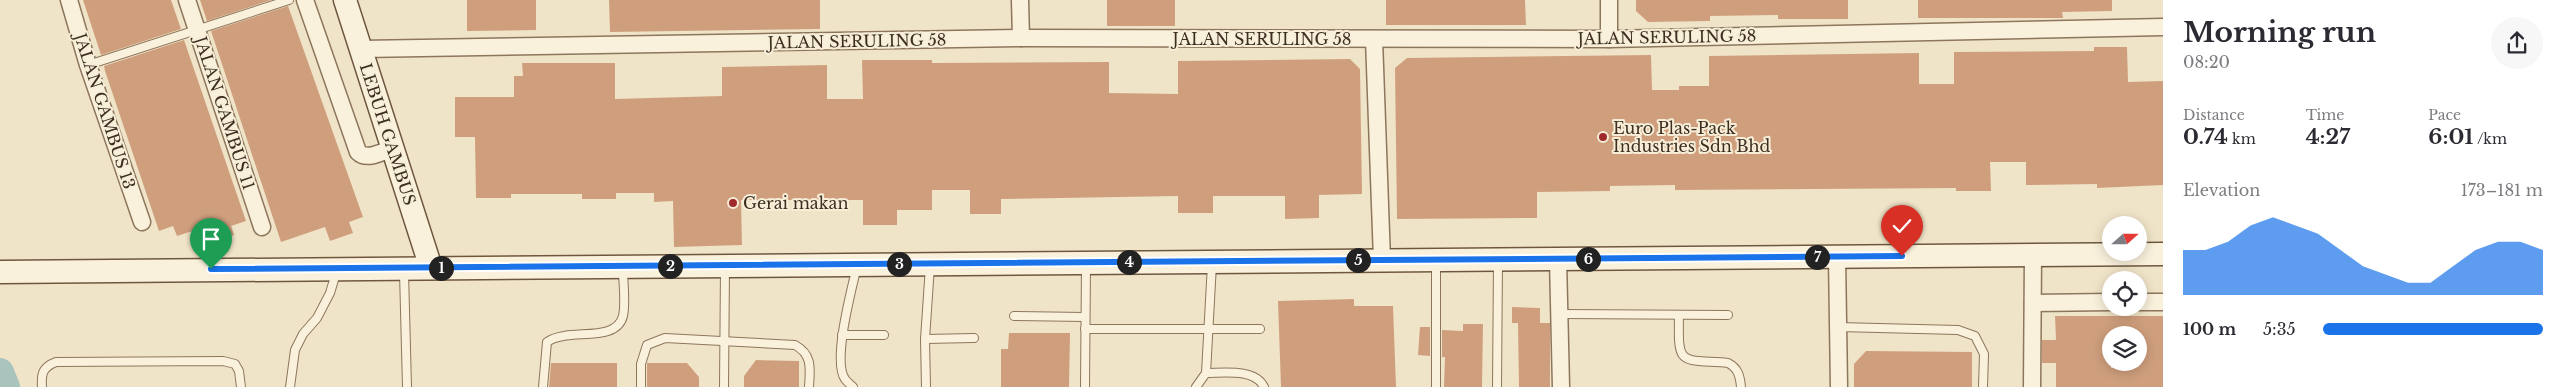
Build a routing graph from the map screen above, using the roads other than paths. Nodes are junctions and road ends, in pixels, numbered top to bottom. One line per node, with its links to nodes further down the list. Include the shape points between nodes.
1 (69, 0): 14 (street, JALAN GAMBUS 13)
2 (187, 0): 9 (street, JALAN GAMBUS 11)
3 (289, 0): 9 (lane)
4 (305, 0): 15 (street, via 358,152 368,156)
5 (345, 0): 13 (main road, LEBUH GAMBUS)
6 (1020, 0): 10 (street)
7 (1609, 0): 12 (street)
8 (2163, 27): 12 (street, JALAN SERULING 58)
9 (197, 30): 14 (lane); 17 (street, JALAN GAMBUS 11)
10 (1021, 38): 11 (street, JALAN SERULING 58); 13 (street, JALAN SERULING 58)
11 (1374, 39): 12 (street, JALAN SERULING 58); 23 (street)
12 (1609, 39)
13 (362, 49): 15 (main road, LEBUH GAMBUS)
14 (88, 65): 16 (street, JALAN GAMBUS 13)
15 (393, 148): 32 (main road, LEBUH GAMBUS)
16 (142, 222)
17 (262, 226)
18 (2163, 254): 19 (main road)
19 (2033, 255): 20 (main road); 38 (street)
20 (1837, 257): 22 (main road); 45 (street)
21 (1498, 259): 22 (main road); 24 (main road); 68 (lane)
22 (1558, 259): 39 (street)
23 (1382, 260): 24 (main road); 25 (main road)
24 (1436, 260): 67 (lane)
25 (1212, 262): 26 (main road); 47 (lane)
26 (1086, 263): 28 (main road); 43 (lane)
27 (857, 264): 28 (main road); 29 (main road); 48 (lane)
28 (930, 264): 51 (lane)
29 (725, 265): 30 (main road); 52 (lane)
30 (622, 266): 32 (main road); 58 (lane, via 623,316 618,324 611,332 556,336 547,342)
31 (337, 268): 33 (main road); 34 (main road); 56 (lane, via 330,293 296,350)
32 (431, 268): 33 (main road)
33 (404, 269): 57 (lane)
34 (0, 272)
35 (2102, 302): 38 (street)
36 (2147, 302): 37 (street)
37 (2163, 302)
38 (2033, 303): 73 (street)
39 (1559, 314): 40 (lane); 69 (street)
40 (1679, 315): 41 (lane); 70 (lane, via 1678,348 1681,355 1734,366)
41 (1728, 315)
42 (1014, 316): 43 (lane)
43 (1085, 317): 46 (lane)
44 (1260, 328): 47 (lane)
45 (1838, 328): 71 (street); 72 (lane, via 1958,330 1975,336 1984,354)
46 (1085, 329): 47 (lane); 64 (lane)
47 (1208, 329): 53 (lane)
48 (842, 335): 49 (lane); 62 (lane, via 844,378)
49 (884, 335)
50 (974, 338): 51 (lane)
51 (925, 339): 63 (lane)
52 (725, 343): 59 (lane, via 665,338 647,345 641,364); 60 (lane); 61 (lane, via 795,345 805,351 810,362)
53 (1206, 373): 65 (lane); 66 (lane, via 1252,376)
54 (42, 387): 55 (lane, via 41,374 46,366 56,362 223,361 235,364)
55 (241, 387)
56 (290, 387)
57 (407, 387)
58 (543, 387)
59 (641, 387)
60 (724, 387)
61 (808, 387)
62 (853, 387)
63 (926, 387)
64 (1085, 387)
65 (1196, 387)
66 (1264, 387)
67 (1436, 387)
68 (1497, 387)
69 (1561, 387)
70 (1741, 387)
71 (1839, 387)
72 (1983, 387)
73 (2032, 387)

